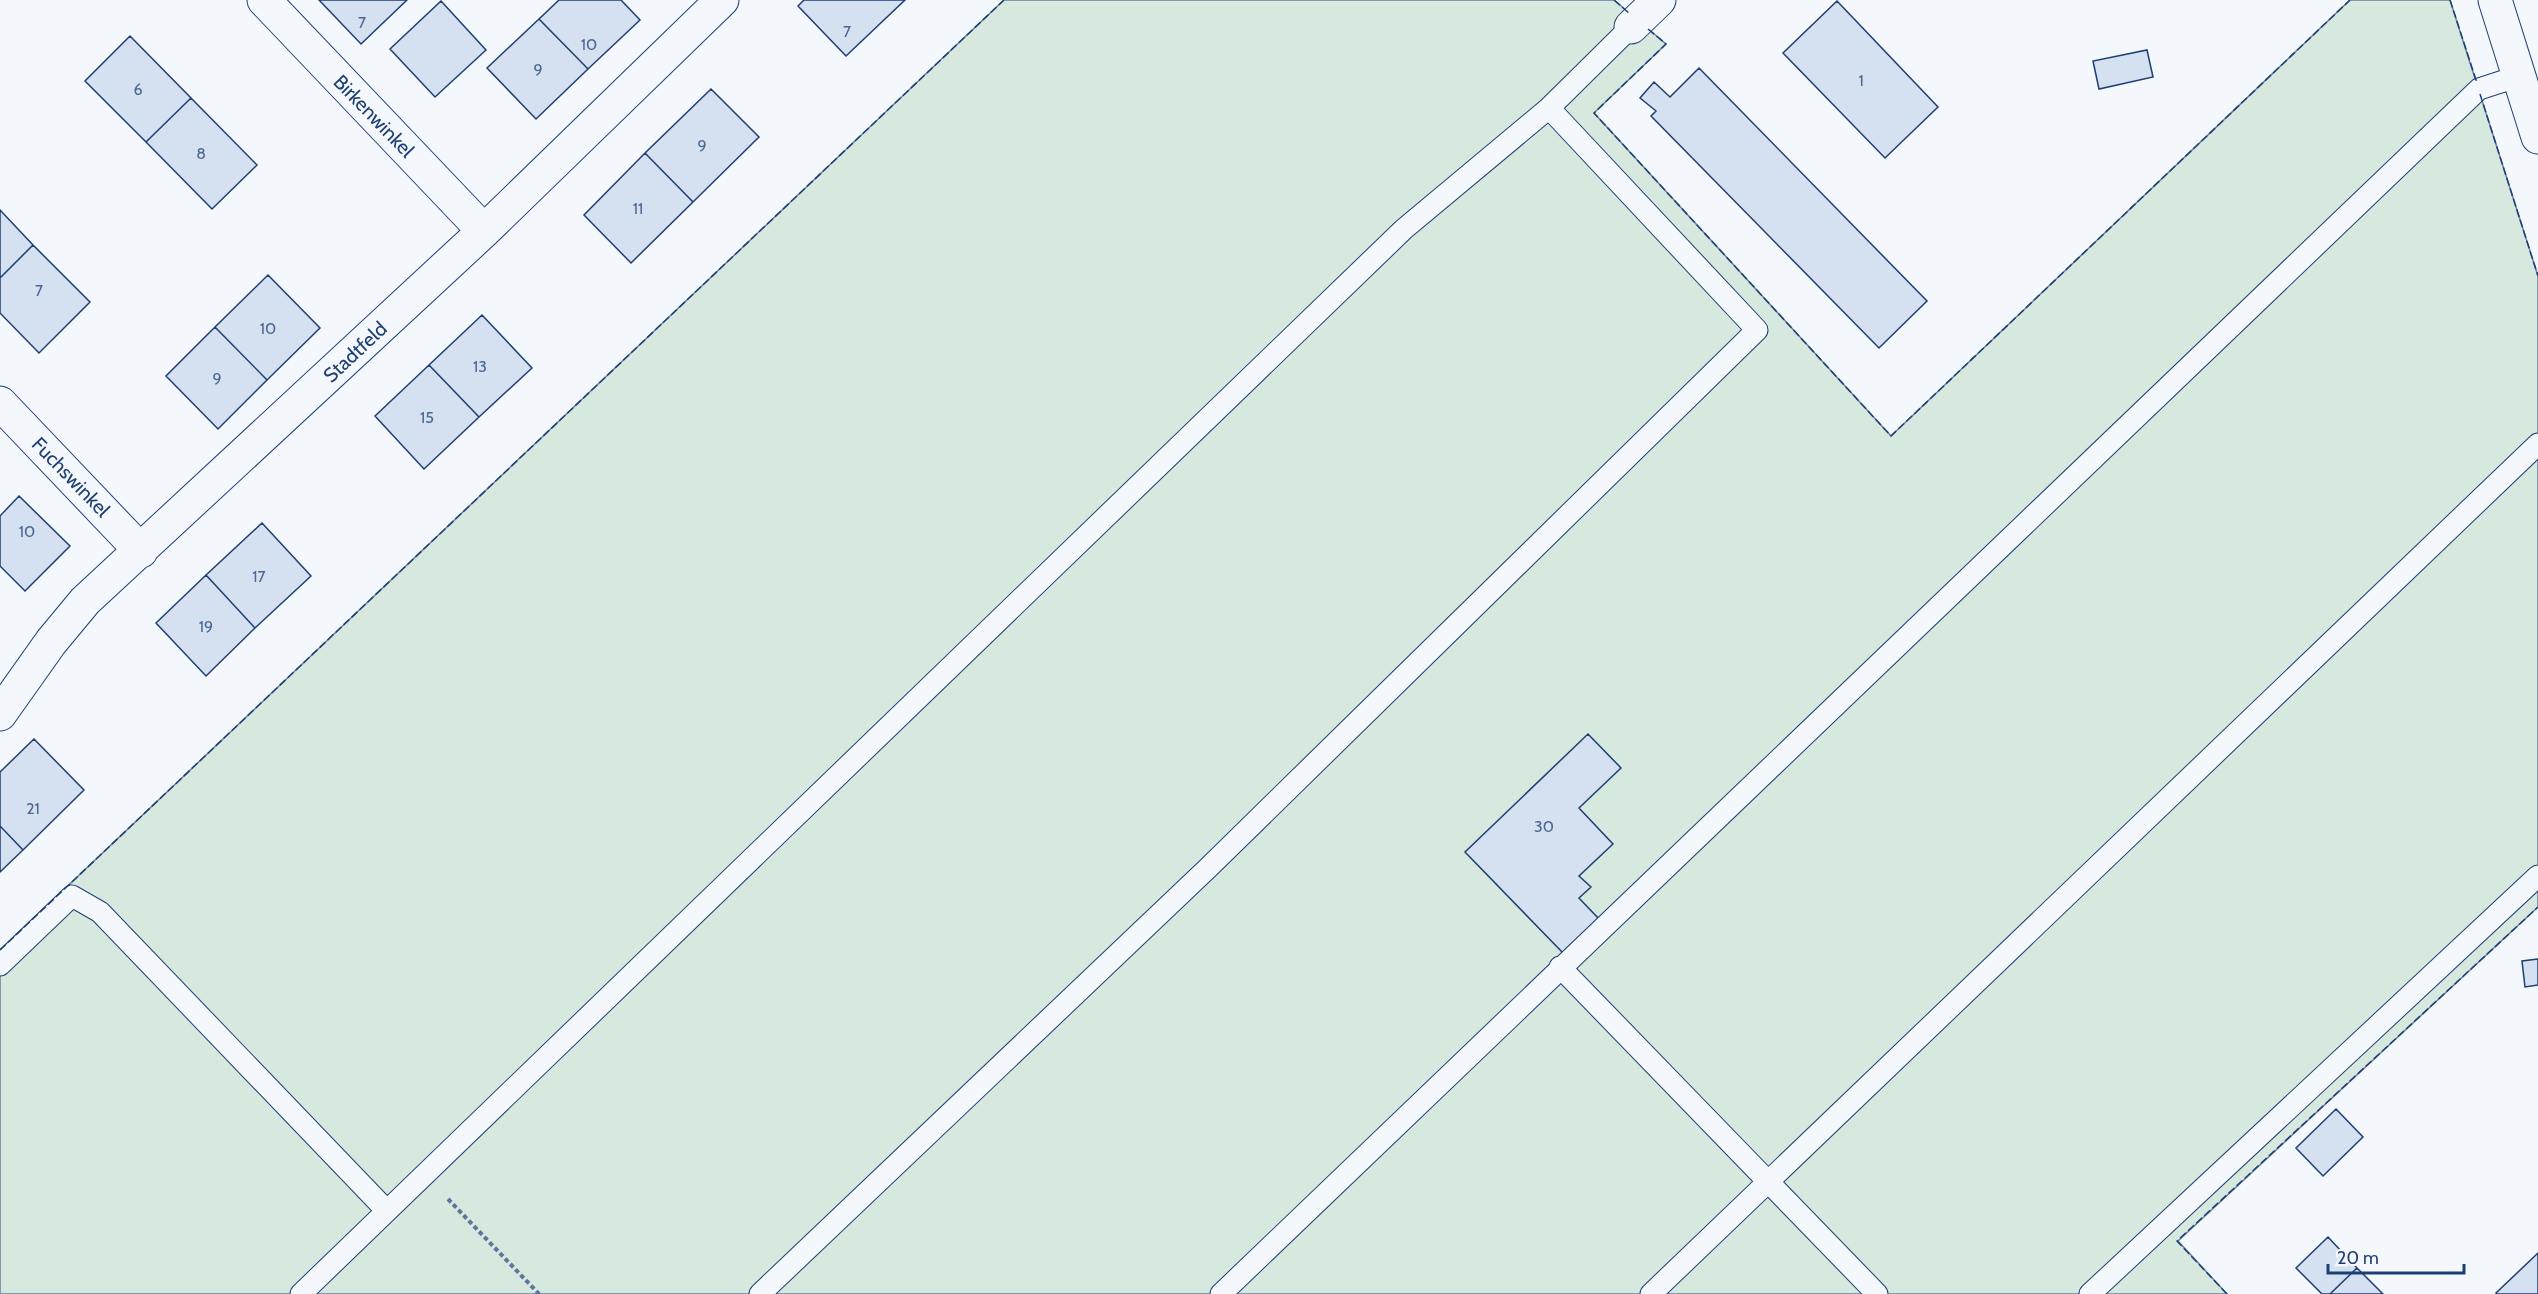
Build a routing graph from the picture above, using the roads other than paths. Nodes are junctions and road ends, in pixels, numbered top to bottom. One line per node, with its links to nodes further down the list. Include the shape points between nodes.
1 (264, 0): 9 (street, Birkenwinkel)
2 (722, 0): 9 (street, Stadtfeld)
3 (1659, 0): 5 (street)
4 (2495, 0): 6 (street)
5 (1631, 27): 7 (lane)
6 (2519, 76): 8 (street); 16 (lane, via 2479,89)
7 (1549, 108): 18 (lane, via 1404,229); 20 (lane, via 1757,330 1208,868)
8 (2538, 137)
9 (484, 231): 12 (street, Stadtfeld)
10 (0, 403): 12 (street, Fuchswinkel)
11 (2538, 444): 17 (lane)
12 (141, 551): 13 (street, Stadtfeld, via 85,601)
13 (0, 714)
14 (2538, 876): 24 (lane)
15 (0, 964): 18 (lane, via 72,897 100,912)
16 (1560, 967): 17 (lane); 21 (lane)
17 (1768, 1183): 22 (lane); 23 (lane)
18 (387, 1211): 19 (lane)
19 (301, 1294)
20 (760, 1294)
21 (1221, 1294)
22 (1652, 1294)
23 (1877, 1294)
24 (2090, 1294)

